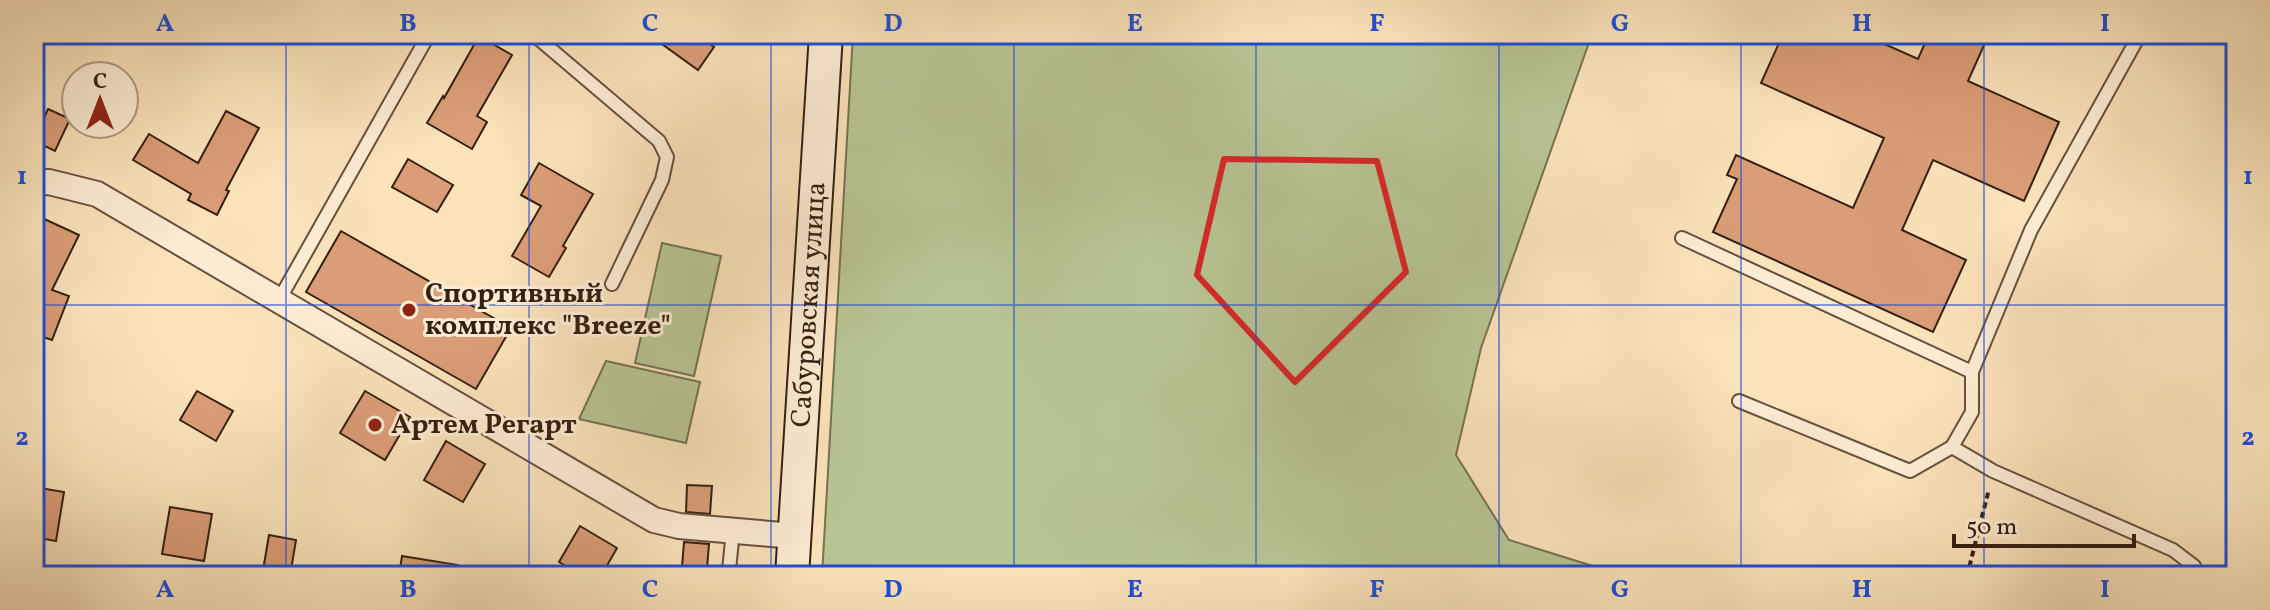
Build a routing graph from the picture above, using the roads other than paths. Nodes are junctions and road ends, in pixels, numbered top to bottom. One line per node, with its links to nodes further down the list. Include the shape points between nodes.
1 (429, 34): 8 (lane)
2 (533, 34): 7 (lane, via 659,141 667,157 662,180)
3 (826, 34): 13 (street, Сабуровская улица)
4 (2140, 34): 9 (lane, via 2031,230)
5 (34, 183): 8 (street, via 97,194)
6 (1682, 238): 9 (lane)
7 (612, 284)
8 (279, 300): 12 (street, via 654,520)
9 (1972, 372): 11 (lane, via 1972,412)
10 (1739, 401): 11 (lane, via 1910,471)
11 (1952, 447): 16 (lane, via 1993,471 2173,550 2194,566)
12 (733, 531): 13 (street); 14 (lane)
13 (794, 536): 15 (street, Сабуровская улица)
14 (725, 576)
15 (792, 576)
16 (2198, 576)

